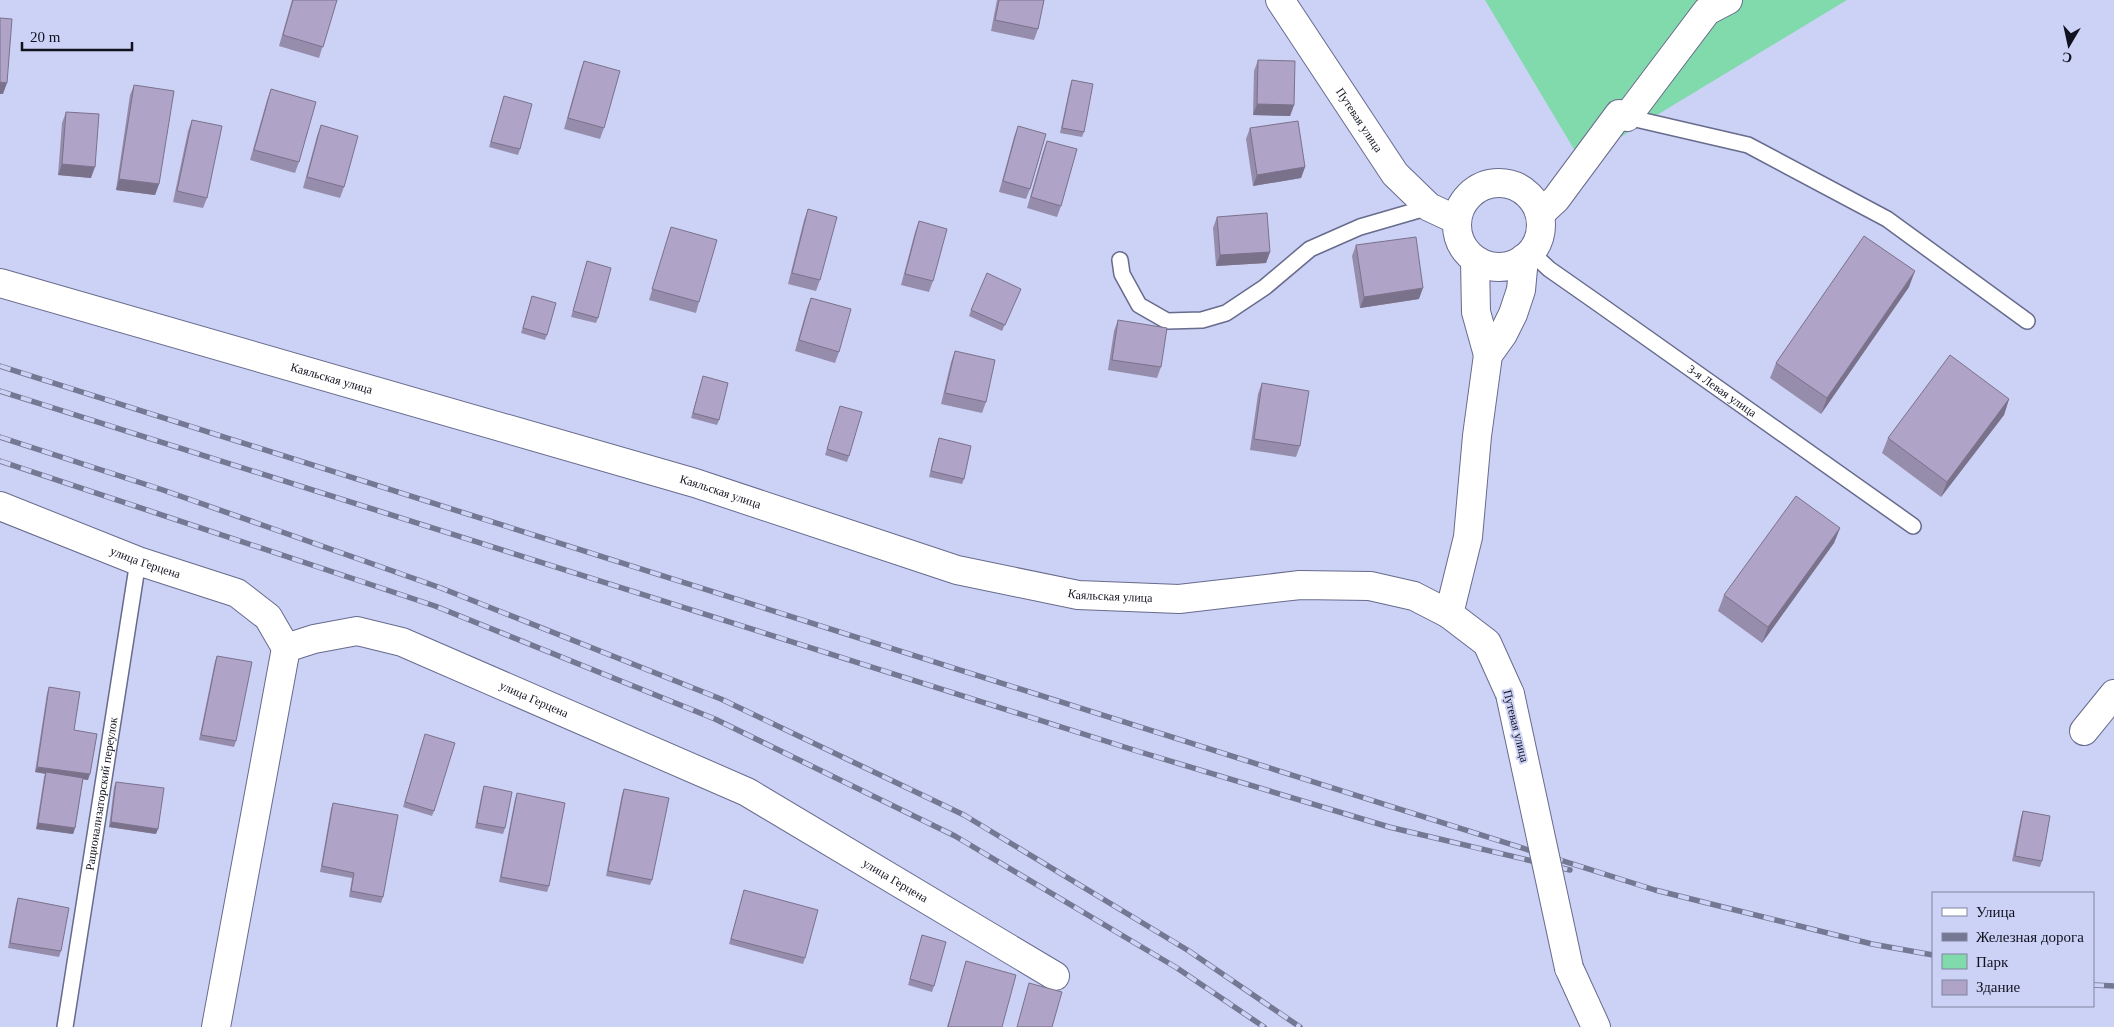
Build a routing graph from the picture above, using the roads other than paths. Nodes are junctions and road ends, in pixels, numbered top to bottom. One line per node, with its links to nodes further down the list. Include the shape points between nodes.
1 (1280, 0): 4 (street, Путевая улица, via 1395,174)
2 (1728, 0): 3 (street, via 1707,11)
3 (1627, 117): 5 (street, via 1619,114 1556,199); 11 (lane, via 1748,145 1887,220)
4 (1429, 207): 6 (street, Путевая улица); 8 (lane, via 1360,227 1310,249 1265,287 1226,313 1202,320 1167,321 1139,305 1122,274)
5 (1540, 214): 6 (street, via 1530,196 1513,185 1493,183 1474,190 1460,206); 7 (street, via 1541,234)
6 (1457, 220): 9 (street, via 1462,246)
7 (1528, 256): 9 (street, via 1516,264 1495,268); 12 (street, via 1513,314); 14 (lane, 3-я Левая улица)
8 (1120, 260)
9 (1475, 261): 12 (street, via 1476,312)
10 (0, 283): 16 (street, Каяльская улица, via 695,483 957,570 1088,596 1180,599 1300,585 1370,586 1414,596)
11 (2027, 321)
12 (1488, 355): 16 (street, via 1468,538)
13 (0, 506): 15 (street, улица Герцена)
14 (1914, 526)
15 (138, 561): 17 (street, улица Герцена, via 237,593 268,618); 21 (lane, Рационализаторский переулок)
16 (1449, 614): 23 (street, Путевая улица, bridge, via 1487,643 1510,694 1569,968)
17 (286, 648): 20 (street, улица Герцена, via 357,631 411,646 747,792); 22 (street)
18 (2114, 694): 19 (street)
19 (2084, 731)
20 (1055, 976)
21 (65, 1027)
22 (216, 1027)
23 (1596, 1027)

